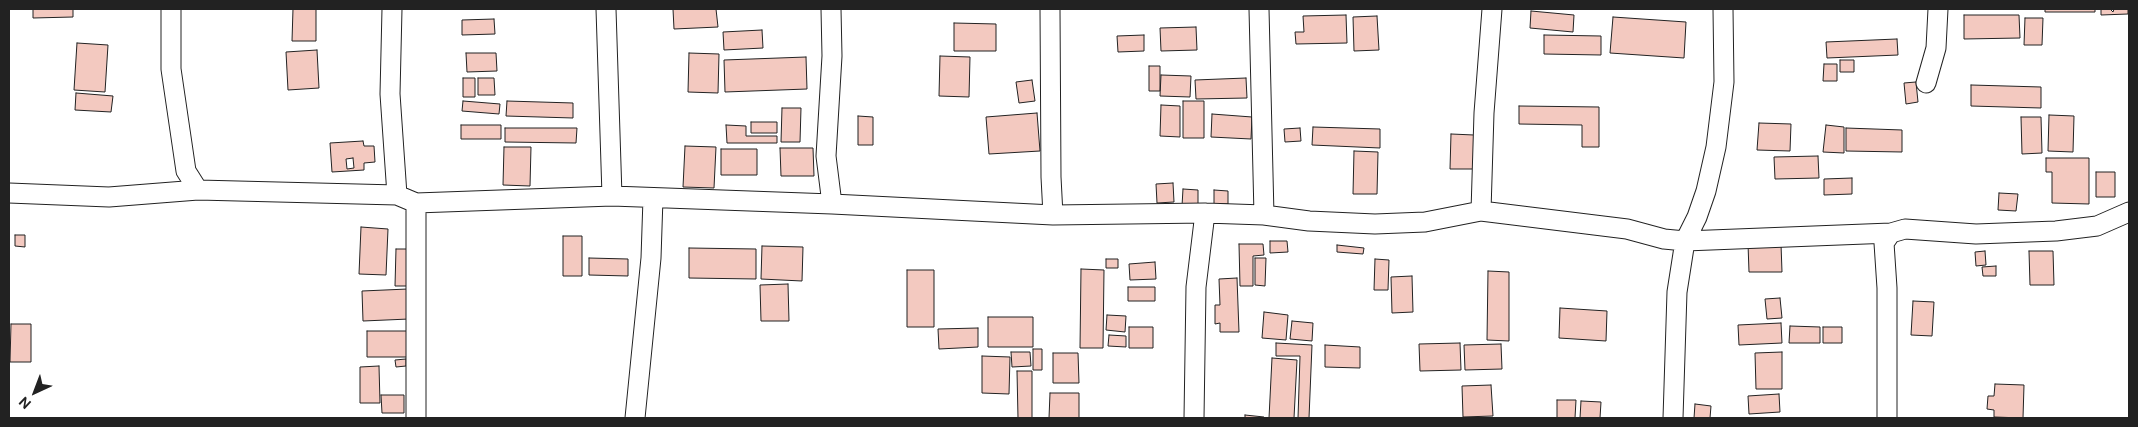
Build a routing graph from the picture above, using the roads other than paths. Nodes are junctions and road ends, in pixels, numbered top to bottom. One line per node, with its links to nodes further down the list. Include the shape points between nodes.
1 (171, 9): 11 (street, via 171,69 186,171)
2 (392, 9): 13 (street, via 390,94)
3 (606, 9): 14 (street)
4 (831, 9): 17 (street, via 832,56 826,156)
5 (1050, 9): 21 (street)
6 (1259, 9): 22 (street)
7 (1492, 9): 18 (street)
8 (1723, 9): 24 (street, via 1724,82 1716,147 1706,191)
9 (1938, 9): 10 (street, via 1936,48)
10 (1926, 84)
11 (198, 190): 12 (street, via 109,197); 13 (street)
12 (9, 193)
13 (396, 195): 16 (street)
14 (612, 196): 15 (street); 16 (street)
15 (653, 198): 17 (street); 26 (street, via 651,258)
16 (416, 203): 25 (street)
17 (832, 204): 21 (street)
18 (1481, 211): 22 (street, via 1425,222 1375,224); 24 (street, via 1627,228 1664,239)
19 (2129, 212): 23 (street, via 2097,226 2056,231 1976,234 1905,229)
20 (1205, 213): 21 (street); 22 (street); 27 (street, via 1196,287)
21 (1053, 215)
22 (1264, 215)
23 (1892, 233): 24 (street); 29 (street, via 1884,243)
24 (1685, 241): 28 (street, via 1677,292)
25 (416, 418)
26 (635, 418)
27 (1194, 418)
28 (1673, 418)
29 (1887, 418)

